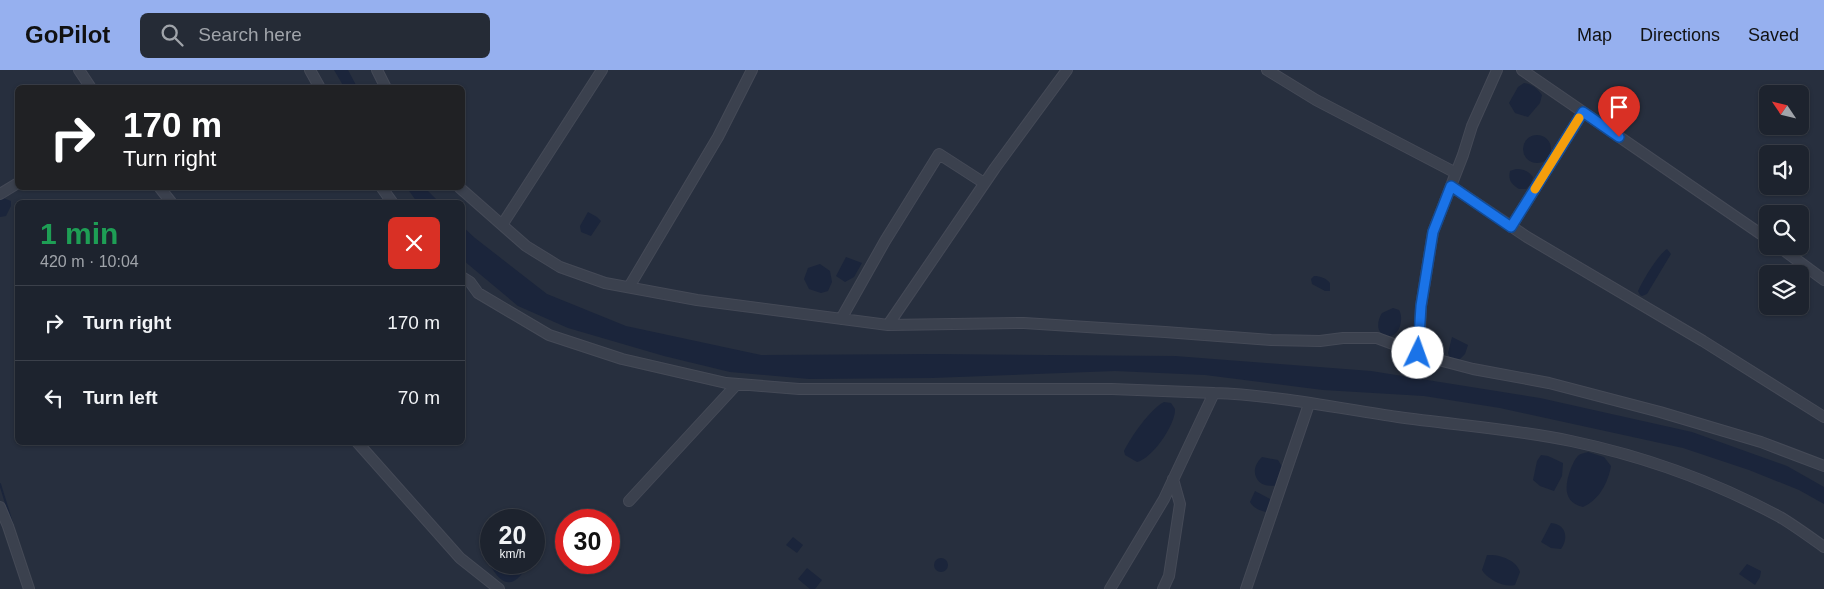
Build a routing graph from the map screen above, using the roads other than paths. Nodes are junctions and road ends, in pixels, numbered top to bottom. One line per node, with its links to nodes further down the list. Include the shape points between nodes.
1 (79, 70): 10 (street)
2 (310, 70): 11 (street)
3 (377, 70): 12 (street)
4 (602, 70): 22 (street)
5 (752, 70): 28 (street, via 718,137)
6 (1067, 70): 15 (street)
7 (1267, 70): 14 (street, via 1316,100)
8 (1497, 70): 14 (street, via 1472,126)
9 (1522, 70): 13 (street)
10 (89, 85)
11 (318, 85)
12 (384, 85)
13 (1583, 112): 23 (street); 24 (street)
14 (1456, 173): 17 (street)
15 (984, 183): 29 (street, via 939,154); 30 (street)
16 (15, 185): 20 (street)
17 (1451, 186): 23 (street); 31 (street, via 1433,232 1421,306)
18 (162, 190): 21 (street)
19 (462, 190): 22 (street)
20 (0, 194)
21 (169, 200)
22 (502, 225): 28 (street, via 526,246 560,267 605,283)
23 (1511, 227): 35 (street)
24 (1759, 233)
25 (1790, 255): 27 (street)
26 (465, 279): 32 (street, via 478,292 549,334 622,359)
27 (1824, 280)
28 (629, 287): 29 (street, via 697,300)
29 (841, 318): 30 (street)
30 (888, 325): 31 (street, via 1024,323 1272,340 1376,338)
31 (1418, 353): 37 (street, via 1473,369 1549,383 1660,412 1762,442)
32 (737, 384): 33 (street, via 799,389); 39 (street)
33 (1214, 393): 34 (street); 38 (street)
34 (1309, 404): 41 (street, via 1570,440 1637,457 1717,487 1773,514); 46 (street)
35 (1824, 417)
36 (360, 445): 43 (street, via 460,558)
37 (1824, 466)
38 (1173, 479): 44 (street); 45 (street, via 1180,504 1169,576)
39 (629, 502)
40 (0, 507): 42 (street)
41 (1824, 547)
42 (29, 589)
43 (499, 589)
44 (1110, 589)
45 (1164, 589)
46 (1246, 589)

